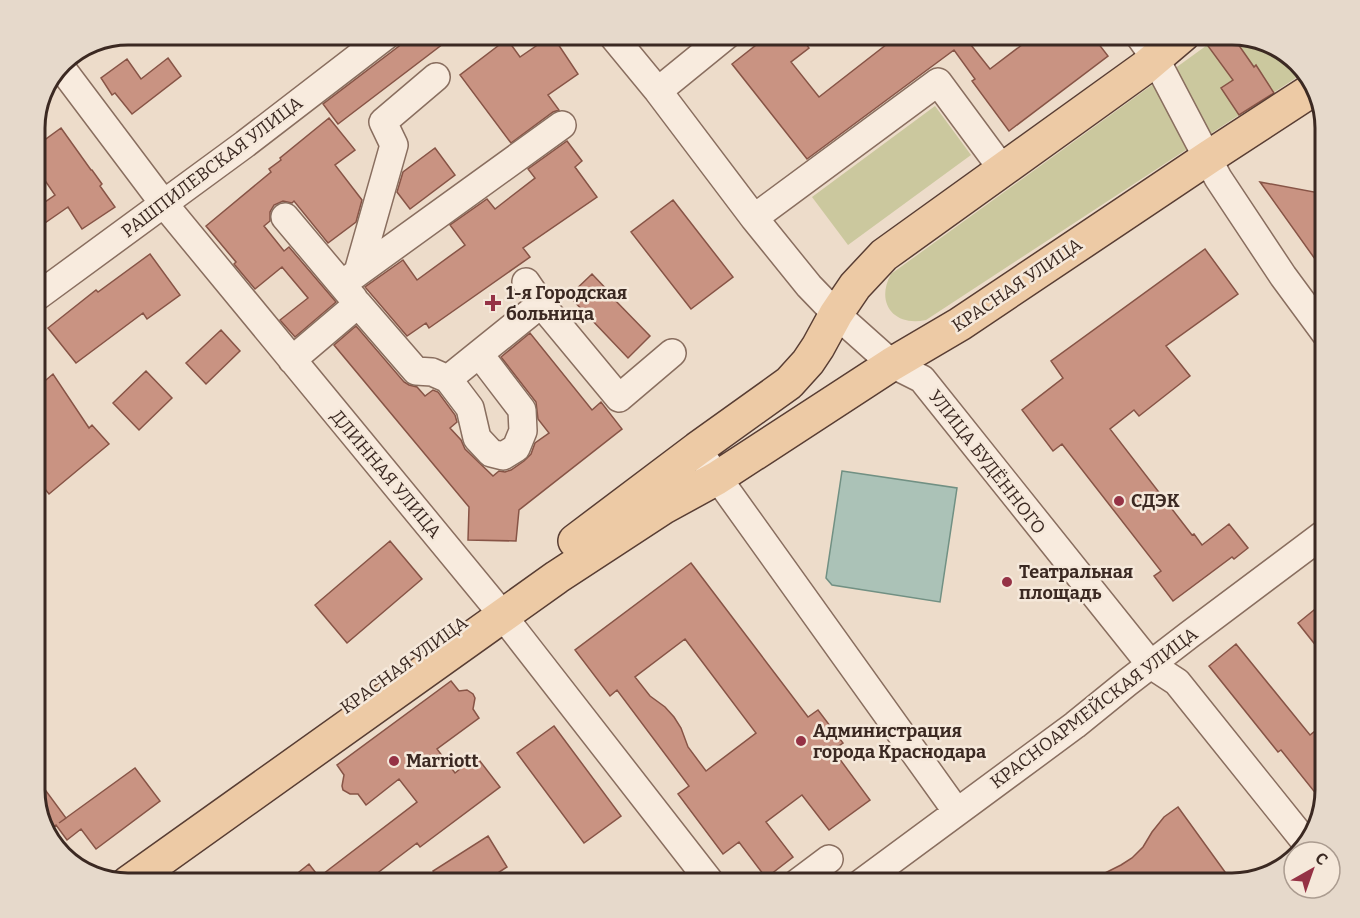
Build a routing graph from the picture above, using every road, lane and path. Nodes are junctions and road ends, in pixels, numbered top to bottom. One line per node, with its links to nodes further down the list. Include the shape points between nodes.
1 (374, 45): 12 (street, РАШПИЛЕВСКАЯ УЛИЦА)
2 (620, 45): 7 (street, УЛИЦА БУДЁННОГО)
3 (714, 45): 7 (street)
4 (1147, 46): 10 (street); 11 (main road, КРАСНАЯ УЛИЦА, via 1143,68)
5 (66, 73): 12 (street, ДЛИННАЯ УЛИЦА)
6 (436, 77): 16 (street, via 383,122 394,145)
7 (658, 90): 14 (street, УЛИЦА БУДЁННОГО)
8 (1307, 93): 10 (main road, КРАСНАЯ УЛИЦА)
9 (562, 125): 16 (street)
10 (1209, 157): 20 (street, via 1218,178); 24 (main road, КРАСНАЯ УЛИЦА, via 960,324)
11 (1002, 170): 14 (street, via 938,82); 19 (main road, КРАСНАЯ УЛИЦА, via 884,255)
12 (164, 204): 17 (street, РАШПИЛЕВСКАЯ УЛИЦА); 23 (street, ДЛИННАЯ УЛИЦА)
13 (285, 217): 16 (street)
14 (754, 218): 19 (street, УЛИЦА БУДЁННОГО)
15 (526, 282): 18 (street)
16 (353, 287): 23 (street); 25 (street, via 416,371)
17 (45, 291)
18 (541, 304): 21 (street, via 619,398); 22 (street)
19 (836, 314): 24 (street, УЛИЦА БУДЁННОГО); 26 (main road, КРАСНАЯ УЛИЦА, via 808,362 789,383)
20 (1315, 318)
21 (672, 353)
22 (480, 355): 25 (street); 25 (street, via 522,410 523,431 516,448 503,456 491,453 477,438 470,408)
23 (292, 360): 29 (street, ДЛИННАЯ УЛИЦА)
24 (892, 364): 27 (main road, КРАСНАЯ УЛИЦА); 30 (street, УЛИЦА БУДЁННОГО, via 922,380)
25 (448, 379)
26 (697, 448): 27 (street); 29 (main road, КРАСНАЯ УЛИЦА, via 596,525)
27 (717, 478): 29 (main road, КРАСНАЯ УЛИЦА, via 664,507 557,577); 31 (street)
28 (1315, 541): 30 (street, КРАСНОАРМЕЙСКАЯ УЛИЦА)
29 (497, 609): 34 (main road, КРАСНАЯ УЛИЦА); 35 (main road, КРАСНАЯ УЛИЦА); 36 (street, ДЛИННАЯ УЛИЦА)
30 (1151, 665): 31 (street, КРАСНОАРМЕЙСКАЯ УЛИЦА); 32 (street, УЛИЦА БУДЁННОГО, via 1177,682)
31 (957, 812): 38 (street, КРАСНОАРМЕЙСКАЯ УЛИЦА)
32 (1301, 836)
33 (829, 859): 37 (street)
34 (116, 872)
35 (143, 873)
36 (702, 873)
37 (811, 873)
38 (876, 873)

